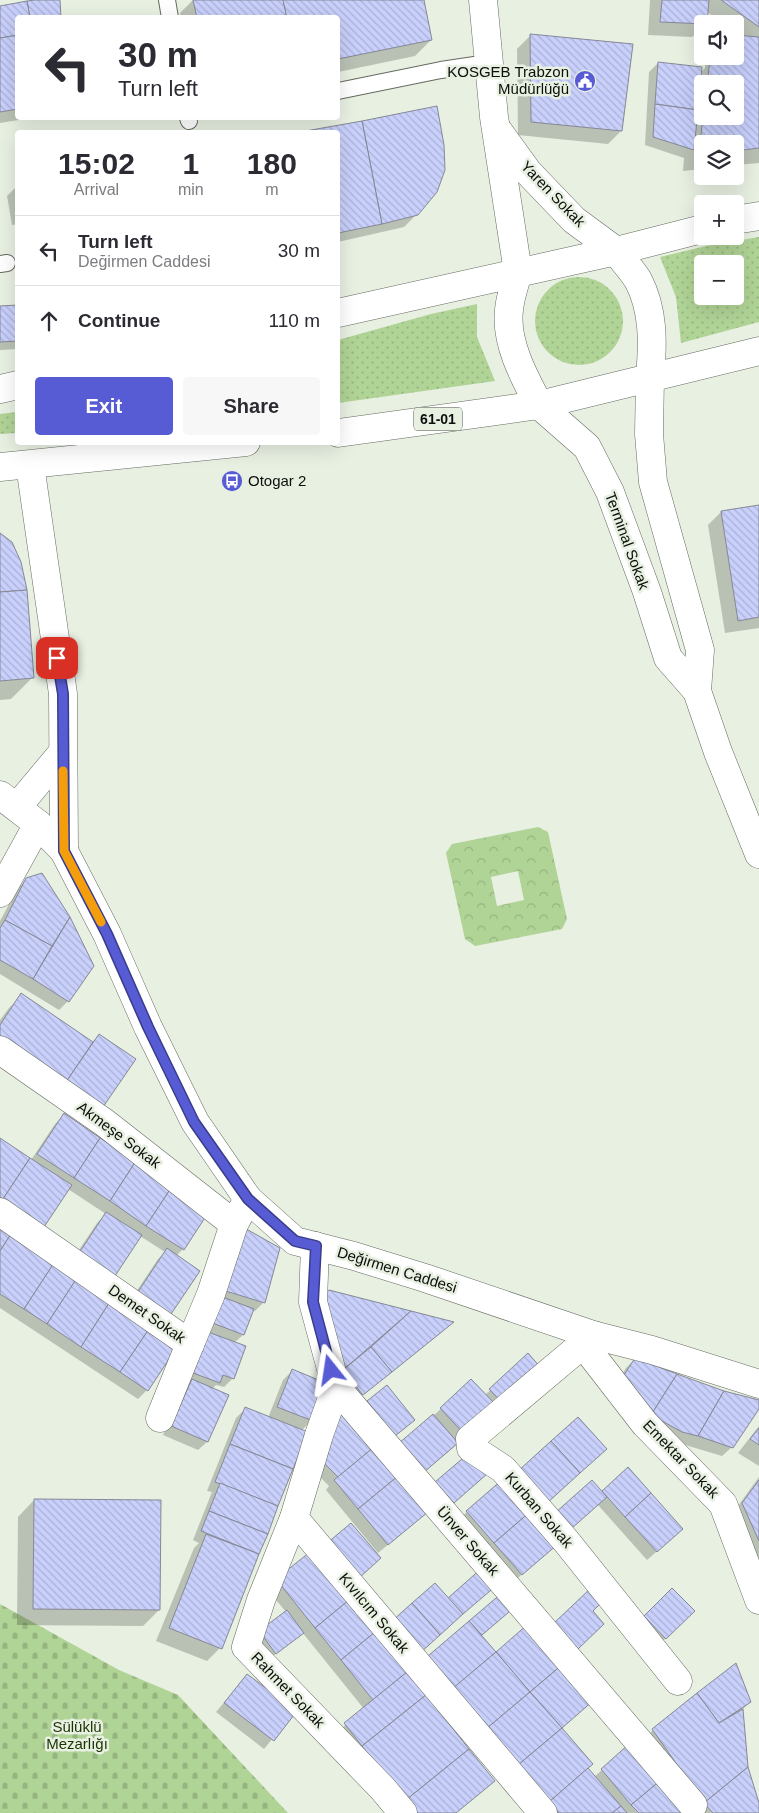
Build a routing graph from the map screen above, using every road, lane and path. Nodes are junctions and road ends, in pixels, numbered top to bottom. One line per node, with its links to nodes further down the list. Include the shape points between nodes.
1 (167, 0): 3 (lane)
2 (483, 0): 4 (street, Yaren Sokak)
3 (170, 15)
4 (488, 63): 5 (lane); 6 (street, Yaren Sokak)
5 (340, 90)
6 (496, 129): 10 (street, Yaren Sokak, via 528,172 574,220); 11 (street, Yaren Sokak)
7 (759, 216): 8 (street)
8 (744, 218)
9 (694, 231): 10 (street)
10 (616, 252): 11 (street); 14 (street, via 638,280 649,312 653,342)
11 (518, 272): 12 (street); 17 (street, via 508,310 511,341 524,378)
12 (340, 313)
13 (759, 351): 14 (street, 61-01)
14 (650, 377): 17 (street, 61-01); 22 (street, Terminal Sokak, via 649,434 653,482 700,650)
15 (15, 386): 16 (street)
16 (0, 389)
17 (539, 404): 18 (street, 61-01); 22 (street, Terminal Sokak, via 587,447 610,492 668,658)
18 (340, 433)
19 (218, 445): 20 (street)
20 (30, 465): 21 (street); 23 (street, via 63,694)
21 (0, 467)
22 (697, 691): 27 (street, Terminal Sokak)
23 (63, 752): 24 (street); 26 (street)
24 (9, 801): 25 (street, Değirmen Caddesi)
25 (38, 824): 26 (street, Değirmen Caddesi); 28 (street)
26 (64, 851): 30 (street, Değirmen Caddesi, via 107,934 194,1122)
27 (759, 854)
28 (0, 893)
29 (0, 1050): 32 (street, Akmeşe Sokak, via 105,1123)
30 (248, 1199): 32 (street, Demet Sokak); 33 (street, Değirmen Caddesi, via 295,1241)
31 (0, 1212): 35 (street, Demet Sokak)
32 (234, 1224): 35 (street, Demet Sokak, via 211,1294)
33 (316, 1246): 34 (street, Değirmen Caddesi, via 425,1278); 37 (street, Ünver Sokak, via 313,1302)
34 (588, 1340): 36 (street, Değirmen Caddesi, via 652,1350); 40 (street, Emektar Sokak, via 645,1424 723,1504); 41 (street, Kurban Sokak, via 470,1439 471,1448 503,1469 566,1541)
35 (190, 1344): 38 (street)
36 (759, 1384)
37 (336, 1387): 39 (street); 42 (street, Ünver Sokak)
38 (160, 1418)
39 (294, 1518): 43 (street, Rahmet Sokak, via 246,1647); 44 (street, Kıvılcım Sokak)
40 (759, 1600)
41 (678, 1680)
42 (694, 1805)
43 (403, 1813)
44 (542, 1813)

